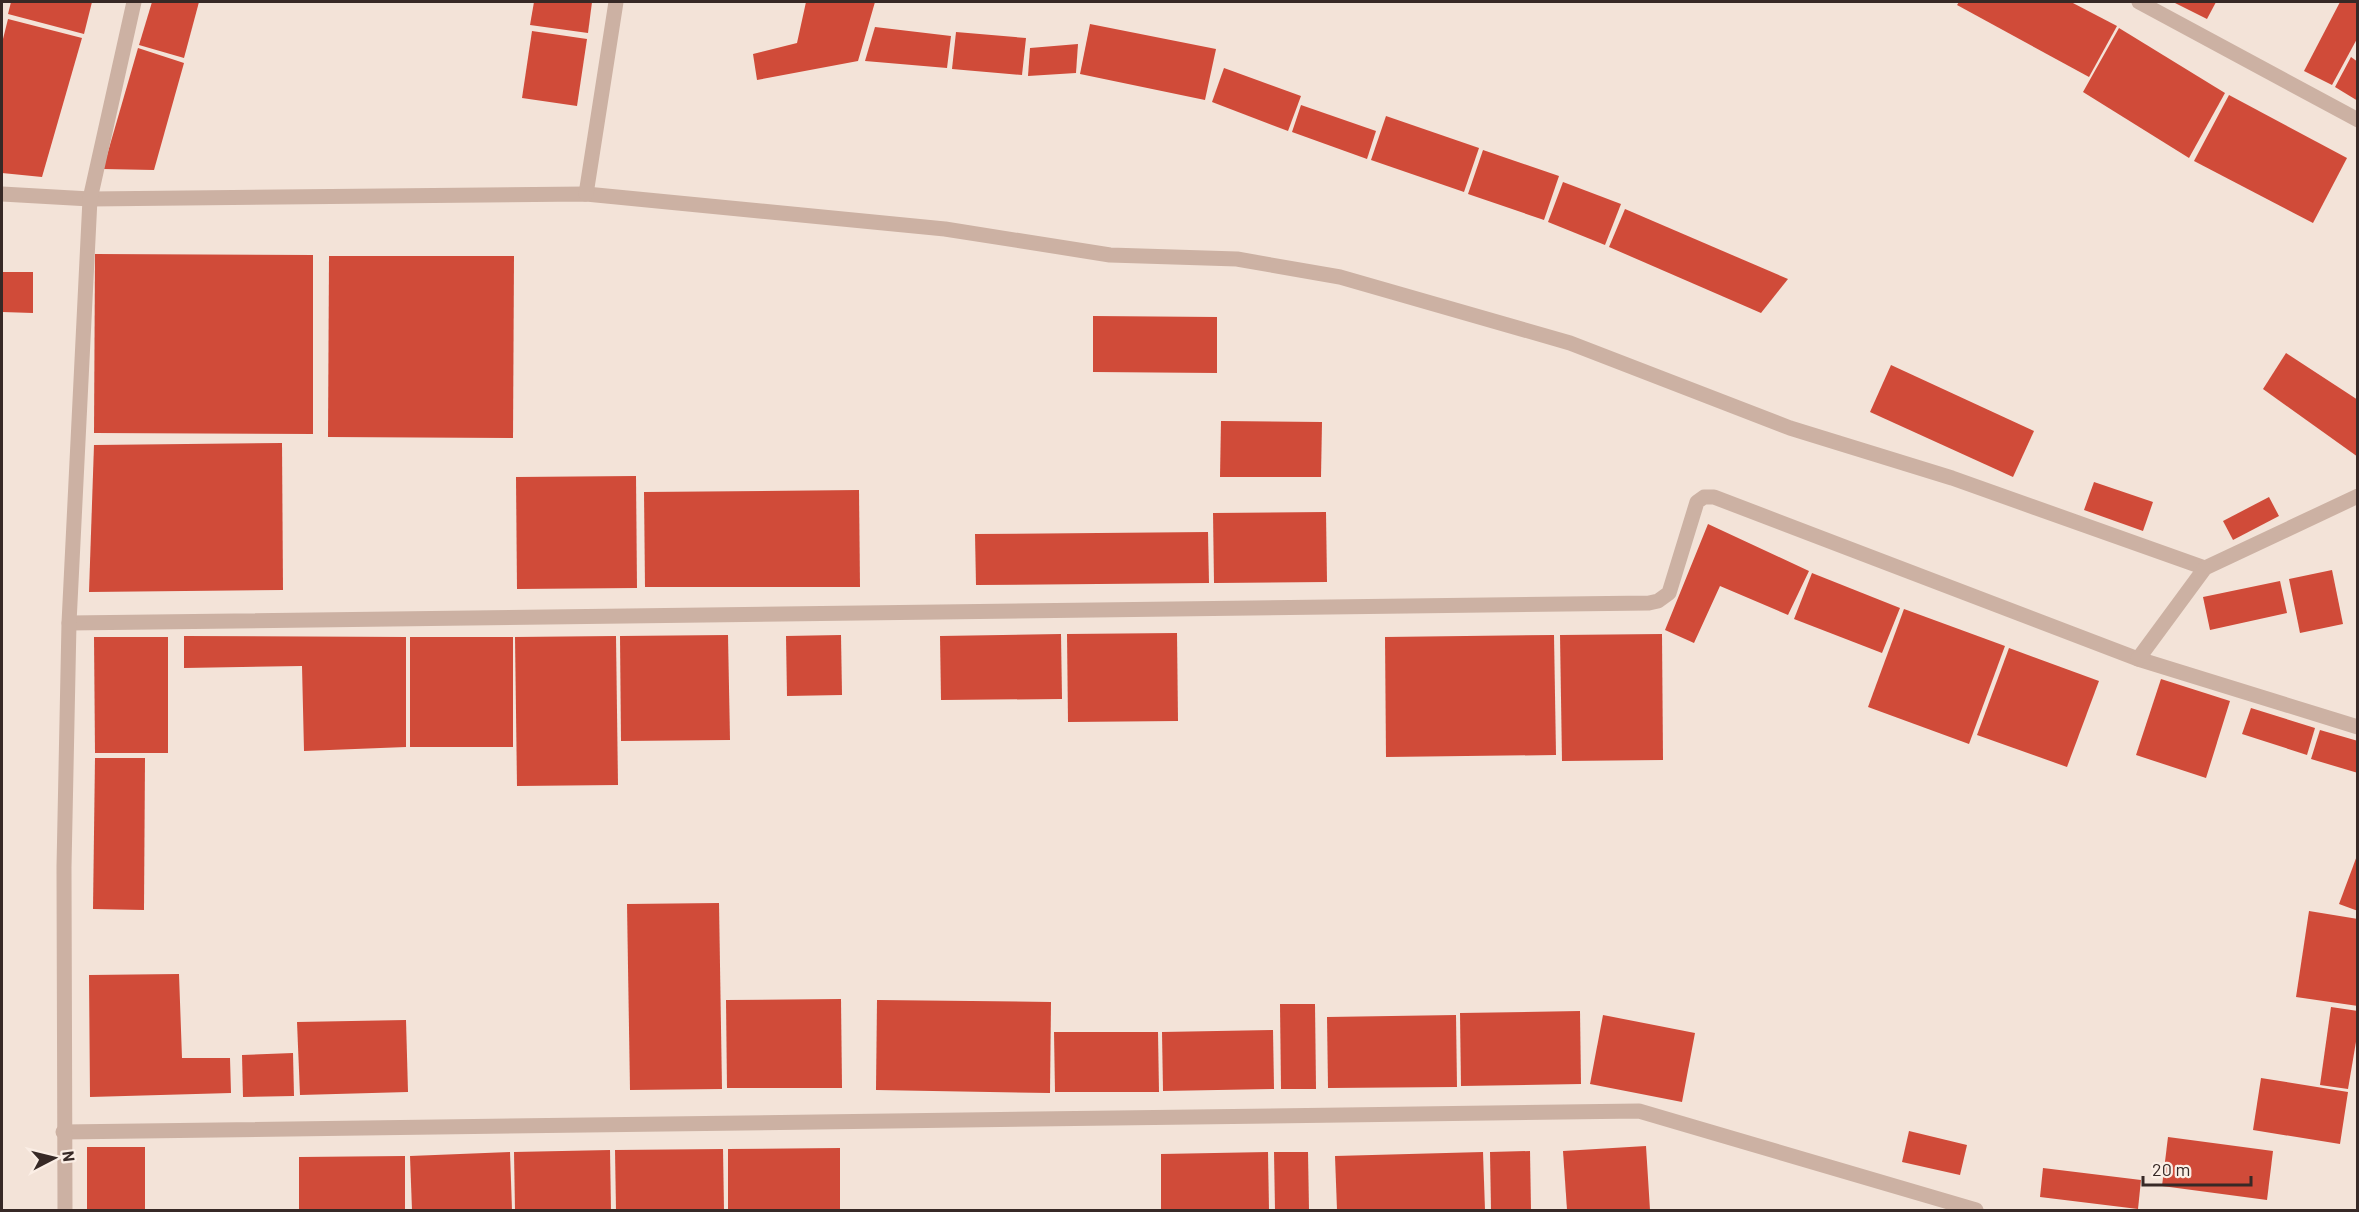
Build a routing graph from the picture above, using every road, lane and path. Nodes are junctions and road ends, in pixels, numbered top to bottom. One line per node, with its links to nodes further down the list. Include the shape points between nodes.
1 (134, 2): 7 (street)
2 (616, 2): 6 (street)
3 (2139, 2): 4 (street)
4 (2358, 120)
5 (2, 194): 7 (street)
6 (586, 194): 7 (street); 9 (street, via 945,229 1110,255 1237,259 1340,277 1570,343 1790,428 1952,478)
7 (90, 199): 10 (street)
8 (2358, 496): 9 (street)
9 (2205, 568): 11 (street)
10 (69, 623): 11 (street, via 1649,603 1669,593 1696,502 1713,497); 13 (street)
11 (2138, 659): 12 (street)
12 (2358, 728)
13 (63, 1132): 14 (street); 15 (street, via 1639,1111)
14 (64, 1210)
15 (1976, 1210)

